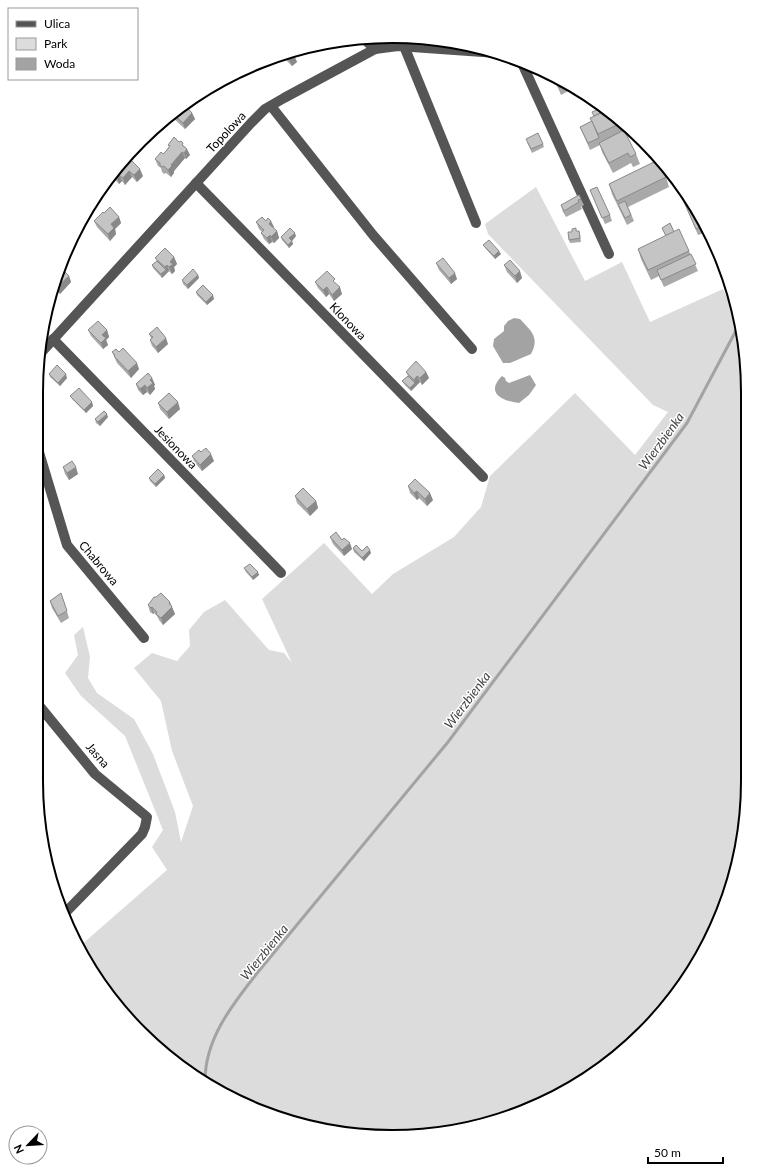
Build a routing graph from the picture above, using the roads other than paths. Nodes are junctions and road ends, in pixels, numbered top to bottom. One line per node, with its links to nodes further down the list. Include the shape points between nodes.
1 (370, 44): 3 (street)
2 (404, 46): 3 (street, Topolowa); 4 (street, Topolowa); 8 (street)
3 (375, 49): 6 (street, Topolowa)
4 (461, 50)
5 (525, 70): 9 (street)
6 (271, 106): 7 (street, Topolowa, via 251,123); 12 (street, via 374,235)
7 (196, 183): 10 (street, Topolowa); 14 (street, Klonowa)
8 (476, 223)
9 (609, 254)
10 (53, 339): 11 (street, Topolowa); 15 (street, Jesionowa)
11 (46, 347)
12 (472, 349)
13 (43, 466): 16 (street, Chabrowa, via 67,545)
14 (483, 477)
15 (281, 573)
16 (144, 638)
17 (43, 710): 18 (street, Jasna, via 95,774 147,818 142,834)
18 (68, 910)

